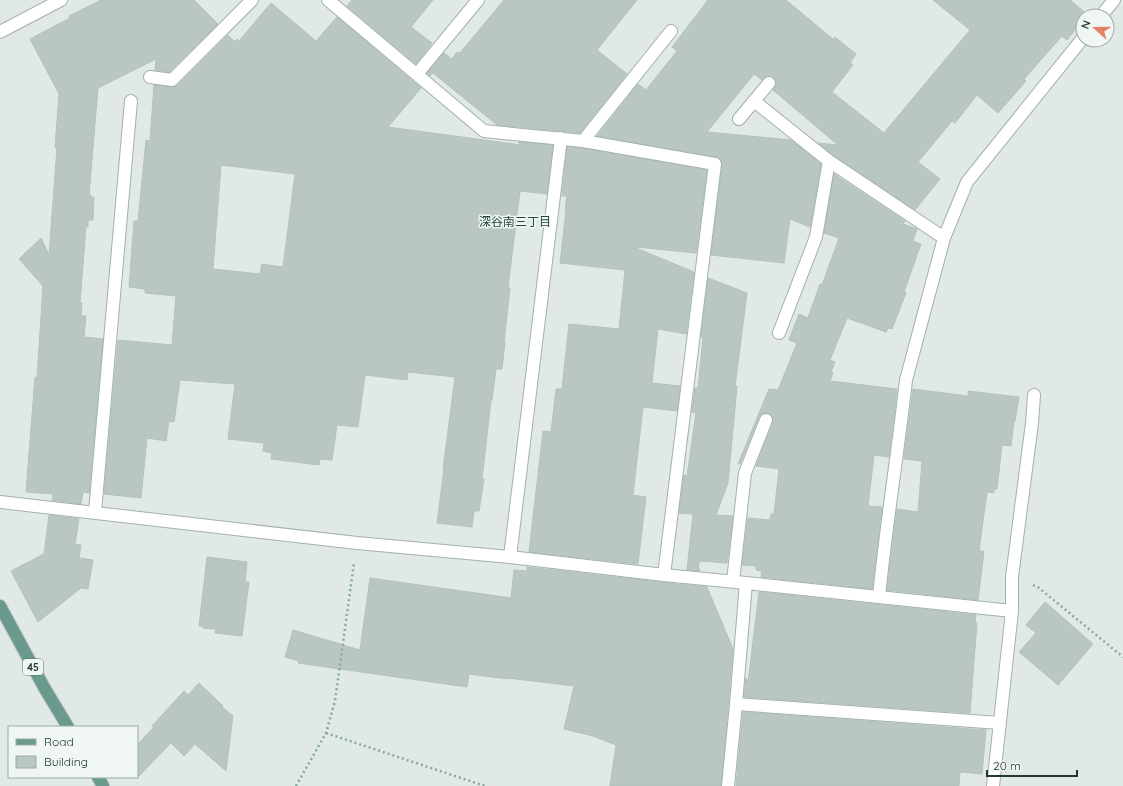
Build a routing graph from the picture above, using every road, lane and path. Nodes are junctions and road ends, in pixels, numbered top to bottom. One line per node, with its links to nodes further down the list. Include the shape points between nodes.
1 (61, 0): 8 (street)
2 (252, 0): 11 (street, via 172,80)
3 (328, 0): 10 (street)
4 (478, 0): 10 (street)
5 (1114, 0): 6 (street)
6 (1108, 8)
7 (671, 31): 17 (street)
8 (0, 32)
9 (1075, 48): 19 (street, via 967,182)
10 (417, 74): 16 (street, via 484,131)
11 (150, 77)
12 (769, 83): 14 (street)
13 (131, 101): 24 (street)
14 (754, 101): 15 (street); 18 (street)
15 (739, 119)
16 (561, 138): 17 (street); 26 (street)
17 (583, 141): 27 (street, via 715,164)
18 (829, 161): 19 (street); 20 (street, via 816,237)
19 (944, 238): 31 (street, via 906,380)
20 (779, 333)
21 (1034, 395): 28 (street)
22 (766, 420): 29 (street, via 744,473)
23 (0, 502): 24 (street)
24 (95, 512): 25 (street)
25 (357, 543): 26 (street); 38 (path, via 335,701)
26 (510, 557): 27 (street)
27 (664, 575): 29 (street)
28 (1012, 577): 33 (street); 34 (path, via 1039,588)
29 (733, 581): 30 (street)
30 (746, 583): 31 (street); 35 (street)
31 (879, 597): 33 (street)
32 (0, 606): 37 (main road, 45, via 44,689)
33 (1012, 611): 36 (street)
34 (1123, 657)
35 (736, 704): 36 (street); 41 (street)
36 (1000, 723): 42 (street)
37 (67, 726)
38 (326, 733): 39 (path); 40 (path)
39 (296, 786)
40 (485, 786)
41 (728, 786)
42 (993, 786)

